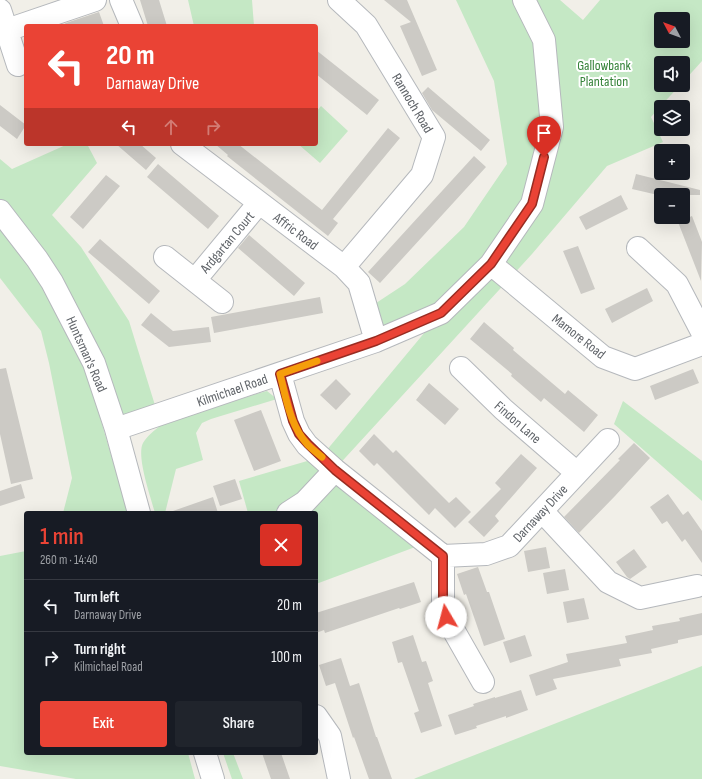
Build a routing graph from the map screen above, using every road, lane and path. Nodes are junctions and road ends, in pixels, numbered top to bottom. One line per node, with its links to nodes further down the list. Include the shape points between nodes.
1 (95, 0): 5 (street)
2 (121, 0): 6 (street)
3 (339, 0): 14 (street, Rannoch Road, via 366,25 434,137 422,175)
4 (524, 0): 13 (street, Kilmichael Road, via 544,40 552,127 532,204)
5 (3, 20): 7 (street)
6 (131, 24)
7 (18, 65)
8 (185, 146): 9 (street, Affric Road)
9 (259, 203): 14 (street, Affric Road); 15 (street, Ardgartan Court)
10 (0, 211): 22 (street, Huntsman's Road, via 37,259 64,304 94,363)
11 (638, 248): 17 (street, via 677,284)
12 (165, 257): 15 (street, Ardgartan Court)
13 (491, 264): 18 (street, Kilmichael Road, via 441,313); 19 (street, Mamore Road, via 603,357 629,367 635,369)
14 (344, 267): 18 (street, Affric Road, via 359,283)
15 (195, 280): 16 (street, Ardgartan Court)
16 (222, 302)
17 (702, 332)
18 (376, 341): 21 (street, Kilmichael Road)
19 (702, 344)
20 (461, 368): 25 (street, Findon Lane, via 503,409)
21 (280, 374): 22 (street, Kilmichael Road); 24 (street, via 299,434)
22 (116, 429): 26 (street, Huntsman's Road)
23 (608, 440): 25 (street, Darnaway Drive)
24 (335, 470): 27 (street, via 305,502); 29 (street)
25 (577, 473): 28 (street, Darnaway Drive)
26 (138, 511)
27 (291, 511)
28 (542, 511): 29 (street, Darnaway Drive, via 509,546 486,554); 30 (street, via 608,582 640,598)
29 (443, 556): 31 (street, via 443,606 446,617)
30 (697, 586)
31 (483, 682)
32 (318, 719): 35 (street, via 330,736)
33 (206, 755): 34 (street)
34 (213, 779)
35 (339, 779)

